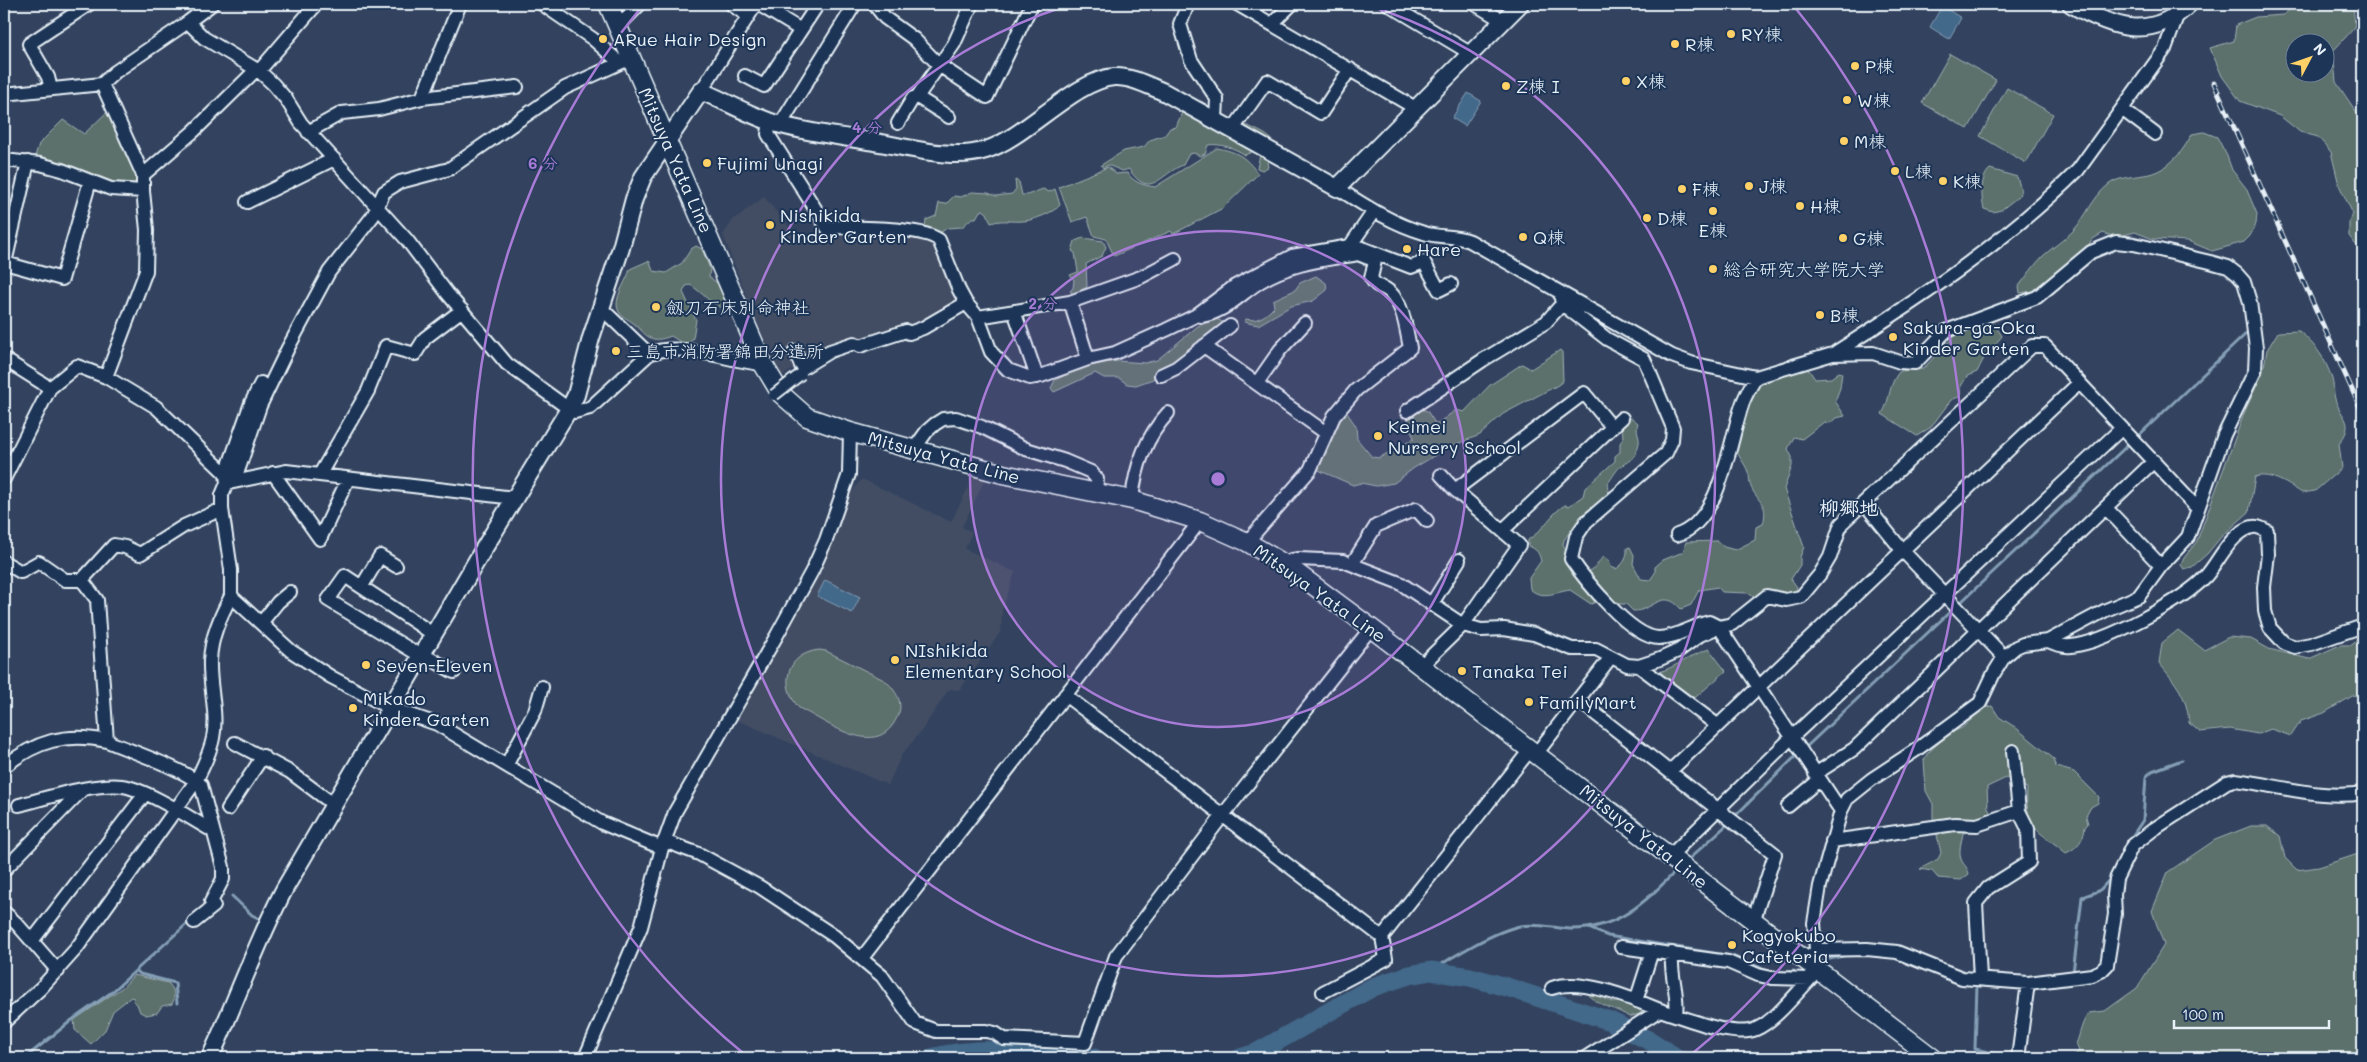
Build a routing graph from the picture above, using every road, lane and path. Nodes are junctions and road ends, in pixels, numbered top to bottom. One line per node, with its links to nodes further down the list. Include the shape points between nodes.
1 (89, 4): 37 (street, via 30,44)
2 (212, 4): 25 (street)
3 (460, 4): 40 (street)
4 (542, 4): 30 (street)
5 (608, 4): 27 (main road, Mitsuya Yata Line)
6 (640, 4): 27 (street)
7 (731, 4): 23 (street)
8 (757, 4): 23 (street); 28 (street)
9 (818, 4): 28 (street)
10 (855, 4): 46 (street)
11 (874, 4): 31 (street, via 885,18 914,39)
12 (972, 4): 31 (street, via 954,44)
13 (1032, 4): 31 (street, via 987,97)
14 (1188, 4): 45 (street, via 1180,24 1191,60 1216,99)
15 (1237, 4): 26 (street)
16 (1292, 4): 26 (street)
17 (1388, 4): 29 (street)
18 (1475, 4): 24 (street)
19 (1520, 4): 24 (street)
20 (2072, 4): 22 (street, via 2108,23 2129,28 2162,24)
21 (314, 7): 33 (street)
22 (2183, 8): 43 (street, via 2165,49)
23 (748, 16): 38 (street)
24 (1503, 21): 29 (street)
25 (188, 22): 33 (street, via 204,38); 35 (street)
26 (1272, 24): 32 (street)
27 (618, 26): 30 (main road, Mitsuya Yata Line)
28 (802, 30): 34 (street, via 764,86)
29 (1470, 53): 42 (street)
30 (625, 61): 51 (main road, Mitsuya Yata Line); 60 (street, via 565,88 449,169 390,186)
31 (940, 65): 41 (street)
32 (1350, 69): 42 (street); 48 (street, via 1321,113 1267,81)
33 (257, 71): 49 (street, via 286,99); 55 (street)
34 (745, 76)
35 (102, 84): 37 (street); 55 (street)
36 (517, 87): 40 (street)
37 (51, 89): 39 (street)
38 (701, 91): 46 (street); 51 (street)
39 (4, 94)
40 (422, 98): 49 (street, via 379,109 342,113)
41 (917, 98): 44 (street); 47 (street, via 913,98)
42 (1417, 109): 57 (street)
43 (2123, 110): 50 (street); 80 (street, via 2078,170 2007,234 1946,280)
44 (949, 117)
45 (1216, 120): 46 (street, via 1164,92 1135,80 1115,77 1079,91 1005,141 986,150 967,153 941,152 798,130); 48 (street)
46 (775, 123): 69 (street, via 768,134 828,229 919,232 934,236 943,246)
47 (898, 123)
48 (1233, 129): 57 (street)
49 (308, 132): 52 (street)
50 (2155, 134)
51 (667, 138): 70 (street, via 642,176); 83 (main road, Mitsuya Yata Line)
52 (334, 159): 59 (street); 60 (street)
53 (4, 160): 54 (street)
54 (28, 162): 56 (street); 56 (street, via 5,263 62,279)
55 (143, 175): 58 (street)
56 (90, 181): 58 (street, via 111,189)
57 (1337, 188): 61 (street)
58 (143, 191): 86 (street, via 147,230 146,271)
59 (247, 202)
60 (378, 207): 71 (street); 109 (street, via 329,272 288,348)
61 (1374, 211): 62 (street); 67 (street, via 1425,234 1470,241)
62 (1350, 246): 65 (street); 73 (street, via 1292,256 1235,286)
63 (1175, 259): 68 (street, via 1141,277)
64 (1375, 261): 65 (street); 73 (street, via 1358,254 1295,265 1261,281 1225,307 1203,317); 101 (street, via 1371,278 1375,285 1389,291 1401,310 1410,348 1356,390 1334,416)
65 (1402, 264): 66 (street, via 1412,267 1424,262 1439,290)
66 (1451, 284)
67 (1561, 298): 88 (street, via 1672,356); 95 (street, via 1546,322); 138 (street, via 1607,339 1644,360 1673,428 1666,453 1586,522 1576,537 1571,559 1605,601 1646,635 1657,638 1674,635 1709,622)
68 (1070, 302): 72 (street); 81 (street)
69 (966, 303): 74 (street); 78 (street, via 923,328 830,351 802,368)
70 (602, 308): 79 (street); 94 (street)
71 (462, 310): 94 (street, via 507,364); 105 (street, via 425,338 415,354 386,346 368,392)
72 (1014, 311): 74 (street); 87 (street)
73 (1195, 316): 81 (street, via 1115,354)
74 (978, 317): 87 (street, via 991,352 1000,362 1021,376)
75 (1305, 323): 91 (street, via 1280,350)
76 (1230, 326): 77 (street)
77 (1204, 346): 85 (street, via 1176,368); 91 (street)
78 (795, 351)
79 (649, 354): 83 (street, via 664,349); 94 (street, via 590,408 575,412)
80 (1833, 354): 88 (street); 116 (street, via 1873,353 1900,362 1915,363 1946,331 2037,298 2091,252 2116,242 2228,268 2244,282 2250,302 2255,372 2224,435)
81 (1088, 359): 87 (street)
82 (4, 360): 92 (street)
83 (763, 364): 100 (main road, Mitsuya Yata Line, via 781,394 806,417)
84 (801, 374): 93 (street, bridge)
85 (1161, 375)
86 (106, 377): 92 (street, via 77,366); 109 (street, via 156,407)
87 (1037, 377)
88 (1756, 377): 121 (street, via 1742,404 1729,453 1707,512 1690,531)
89 (2079, 382): 99 (street); 114 (street, via 2045,346 2032,346); 123 (street)
90 (261, 383): 109 (street, via 251,403)
91 (1258, 383): 101 (street)
92 (50, 388): 107 (street)
93 (774, 395)
94 (570, 409): 112 (street)
95 (1407, 411)
96 (1168, 413): 113 (street, via 1144,448 1134,476)
97 (1622, 418): 98 (street)
98 (1612, 426): 110 (street, via 1584,393); 120 (street)
99 (2122, 428): 103 (street); 134 (street)
100 (850, 432): 102 (main road, Mitsuya Yata Line); 181 (street, via 851,462 847,480 812,571 778,636 680,802)
101 (1326, 433): 122 (street, via 1310,470)
102 (914, 449): 111 (main road, Mitsuya Yata Line, via 1003,474); 111 (street, via 935,424 943,419 956,418 1026,449 1091,472 1096,479)
103 (2154, 461): 115 (street); 116 (street)
104 (272, 473): 105 (street); 108 (street, via 320,539); 109 (street)
105 (320, 474): 108 (street)
106 (1441, 475): 110 (street)
107 (4, 478)
108 (348, 478): 112 (street)
109 (229, 479): 117 (street, via 222,495)
110 (1455, 490): 120 (street)
111 (1096, 492): 113 (main road, Mitsuya Yata Line)
112 (514, 498): 142 (street)
113 (1132, 500): 118 (main road, Mitsuya Yata Line)
114 (1864, 503): 123 (street); 138 (street, via 1841,524 1830,557 1801,597 1786,600 1767,596 1732,624)
115 (2106, 508): 129 (street); 141 (street)
116 (2197, 508): 129 (street, via 2188,537)
117 (222, 509): 130 (street, via 184,526 140,554 114,545); 133 (street, via 231,570)
118 (1200, 521): 122 (main road, Mitsuya Yata Line); 152 (street)
119 (1427, 522): 126 (street, via 1416,509 1376,526)
120 (1503, 530): 137 (street, via 1519,545)
121 (1678, 535)
122 (1247, 542): 127 (main road, Mitsuya Yata Line)
123 (1902, 550): 134 (street); 151 (street)
124 (1459, 560): 135 (street)
125 (4, 562): 130 (street, via 21,572 39,562 65,580)
126 (1352, 564): 127 (street, via 1331,559 1299,559); 135 (street, via 1400,583)
127 (1286, 565): 140 (main road, Mitsuya Yata Line)
128 (396, 566): 131 (street, via 380,556)
129 (2161, 566): 143 (street, via 2139,596)
130 (82, 580): 157 (street, via 97,600)
131 (362, 586): 142 (street); 144 (street, via 345,576 328,600)
132 (290, 592): 136 (street)
133 (231, 596): 136 (street); 166 (street, via 217,624 210,662 214,737 208,758)
134 (1948, 597): 141 (street); 156 (street)
135 (1431, 605): 137 (street)
136 (261, 623): 154 (street, via 293,652 331,677)
137 (1463, 625): 145 (street, via 1481,630 1504,629 1534,634 1572,649 1596,649); 147 (street)
138 (1719, 626): 148 (street, via 1678,651); 151 (street)
139 (2363, 626): 143 (street, via 2311,644 2295,647 2284,643 2270,628 2266,611 2267,531 2258,527 2250,528 2231,540 2205,577 2155,612 2097,640 2070,647)
140 (1371, 628): 147 (main road, Mitsuya Yata Line); 178 (street)
141 (1980, 630): 146 (street); 165 (street, via 1854,748)
142 (433, 634): 144 (street)
143 (2048, 641): 146 (street, via 2023,644)
144 (422, 654): 149 (street); 154 (street)
145 (1611, 657): 148 (street, via 1627,666); 153 (street)
146 (2004, 657): 176 (street, via 1980,703 1851,794)
147 (1422, 665): 160 (main road, Mitsuya Yata Line)
148 (1639, 666): 155 (street)
149 (454, 672)
150 (542, 687): 162 (street, via 535,711)
151 (1758, 687): 155 (street); 156 (street)
152 (1065, 694): 178 (street); 192 (street)
153 (1579, 701): 160 (street); 164 (street)
154 (390, 708): 162 (street, via 437,724); 170 (street)
155 (1717, 725): 164 (street)
156 (1791, 738): 165 (street); 174 (street)
157 (107, 741): 163 (street, via 49,740 30,748); 166 (street)
158 (235, 743): 161 (street)
159 (2013, 751): 177 (street)
160 (1533, 752): 182 (main road, Mitsuya Yata Line); 187 (street)
161 (263, 756): 170 (street); 173 (street)
162 (508, 764): 181 (street, via 525,778 602,823)
163 (4, 767)
164 (1670, 771): 174 (street)
165 (1817, 777): 172 (street); 176 (street)
166 (196, 780): 175 (street); 179 (street, via 201,785)
167 (82, 790): 169 (street, via 116,785); 171 (street); 183 (street)
168 (2363, 793): 196 (street, via 2340,794 2242,781 2227,782 2154,828 2132,846 2116,879 2115,914 2107,965 2092,975)
169 (145, 794): 175 (street); 188 (street)
170 (333, 804): 203 (street, via 273,912)
171 (19, 805)
172 (1788, 806)
173 (228, 809)
174 (1718, 809): 182 (street); 186 (street, via 1775,854)
175 (175, 811): 179 (street); 194 (street)
176 (1840, 811): 180 (street)
177 (2019, 811): 180 (street, via 1978,825 1955,824); 195 (street, via 2028,828 2029,862 1988,888 1976,903)
178 (1223, 815): 187 (street); 192 (street, via 1116,956 1085,1043 1004,1039 986,1031 926,1028 908,1015 882,976)
179 (213, 831): 185 (street, via 223,879 211,902 214,906)
180 (1832, 841): 193 (street, via 1816,909)
181 (663, 845): 192 (street, via 699,854 775,896); 204 (street, via 641,927)
182 (1670, 856): 186 (main road, Mitsuya Yata Line)
183 (4, 870)
184 (4, 912): 188 (street)
185 (194, 922)
186 (1753, 922): 193 (main road, Mitsuya Yata Line)
187 (1382, 938): 198 (street, via 1386,959)
188 (32, 941): 194 (street)
189 (1621, 947): 190 (street)
190 (1652, 951): 191 (street); 199 (street)
191 (1672, 953): 193 (street, via 1728,962 1772,978); 201 (street)
192 (862, 958)
193 (1812, 966): 195 (street, via 1867,949 1897,952 1952,976); 201 (street, via 1782,1008 1755,1030 1734,1031); 206 (main road, Mitsuya Yata Line)
194 (58, 971): 202 (street)
195 (1980, 978): 196 (street)
196 (2028, 983): 207 (street)
197 (1552, 988): 199 (street, via 1568,984 1585,986)
198 (1323, 992)
199 (1636, 1001): 200 (street)
200 (1660, 1010): 201 (street); 205 (street)
201 (1676, 1015)
202 (4, 1022)
203 (210, 1058)
204 (585, 1058)
205 (1585, 1058)
206 (1934, 1058)
207 (2018, 1058)

